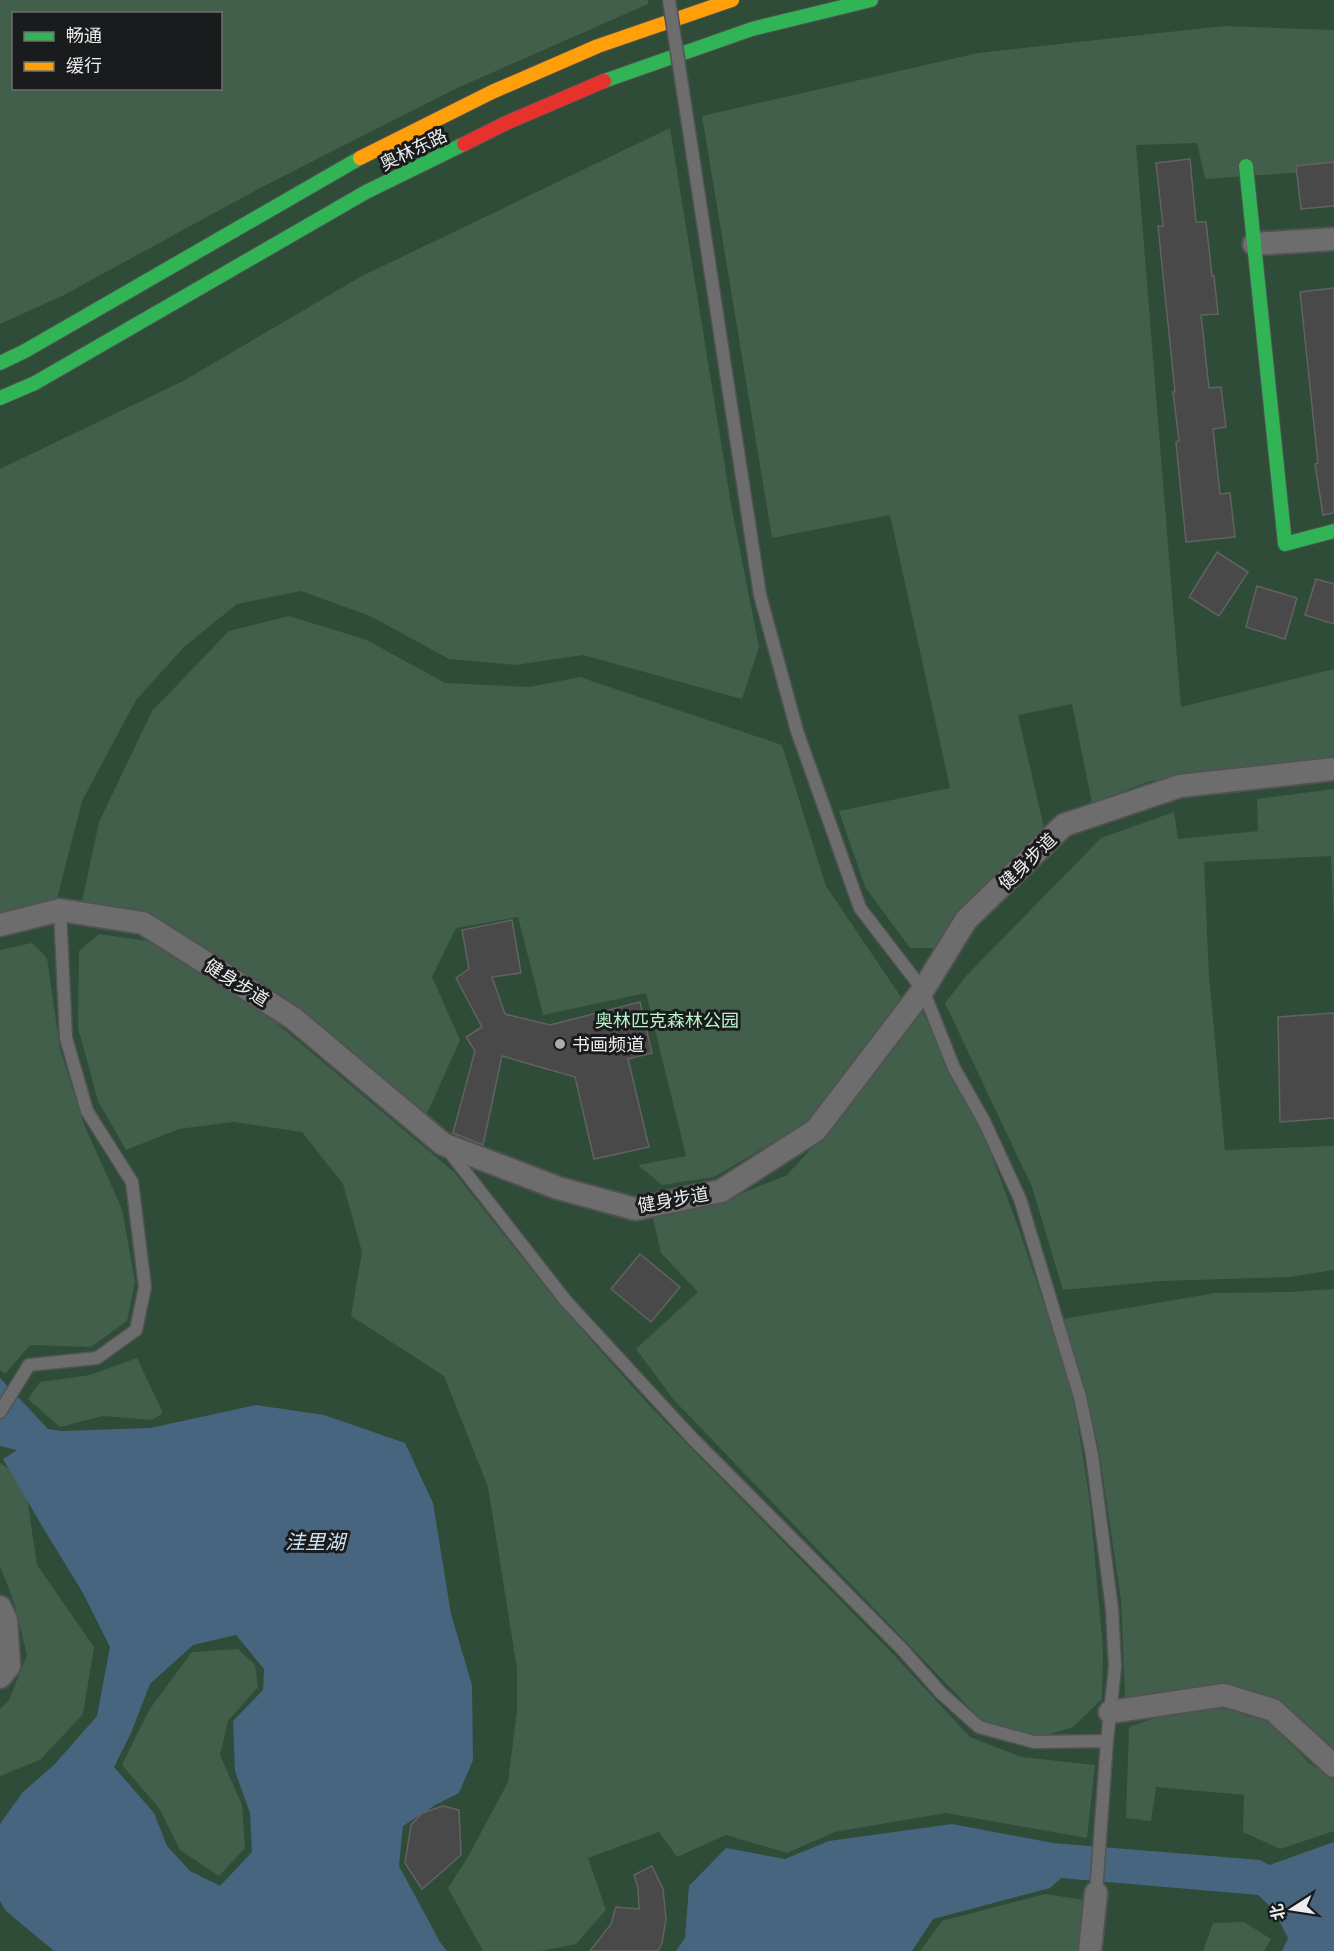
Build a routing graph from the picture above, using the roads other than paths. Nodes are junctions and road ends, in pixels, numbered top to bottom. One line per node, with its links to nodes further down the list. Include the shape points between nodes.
1 (669, 0): 13 (lane, bridge, via 760,595 797,731 860,908)
2 (732, 0): 7 (main road, 奥林东路, via 598,46 482,97 351,162)
3 (871, 0): 8 (main road, 奥林东路, via 752,29 610,78 506,123 366,192 35,383)
4 (1246, 166): 6 (main road)
5 (1334, 239): 6 (street)
6 (1254, 244): 9 (main road, via 1286,544)
7 (0, 363)
8 (0, 398)
9 (1334, 531)
10 (1334, 769): 13 (street, 健身步道, via 1180,786 1064,825 966,920)
11 (60, 910): 12 (street, 健身步道); 14 (street, 健身步道, via 143,923 293,1018); 15 (lane, via 66,1038 87,1111 132,1182 145,1287 136,1330 97,1358 29,1365)
12 (0, 925)
13 (923, 990): 14 (street, 健身步道, via 816,1130 722,1191 635,1209 558,1188); 18 (lane, via 954,1068 1020,1198 1080,1398 1092,1455 1113,1609 1115,1667)
14 (443, 1144): 19 (lane, via 567,1300 693,1439 971,1720 979,1727 1034,1742)
15 (0, 1412)
16 (0, 1607): 17 (street, via 6,1620 9,1666)
17 (0, 1677)
18 (1110, 1712): 19 (lane); 20 (street, via 1224,1695 1272,1710)
19 (1107, 1741): 21 (lane)
20 (1334, 1766)
21 (1096, 1893): 22 (street)
22 (1090, 1951)

